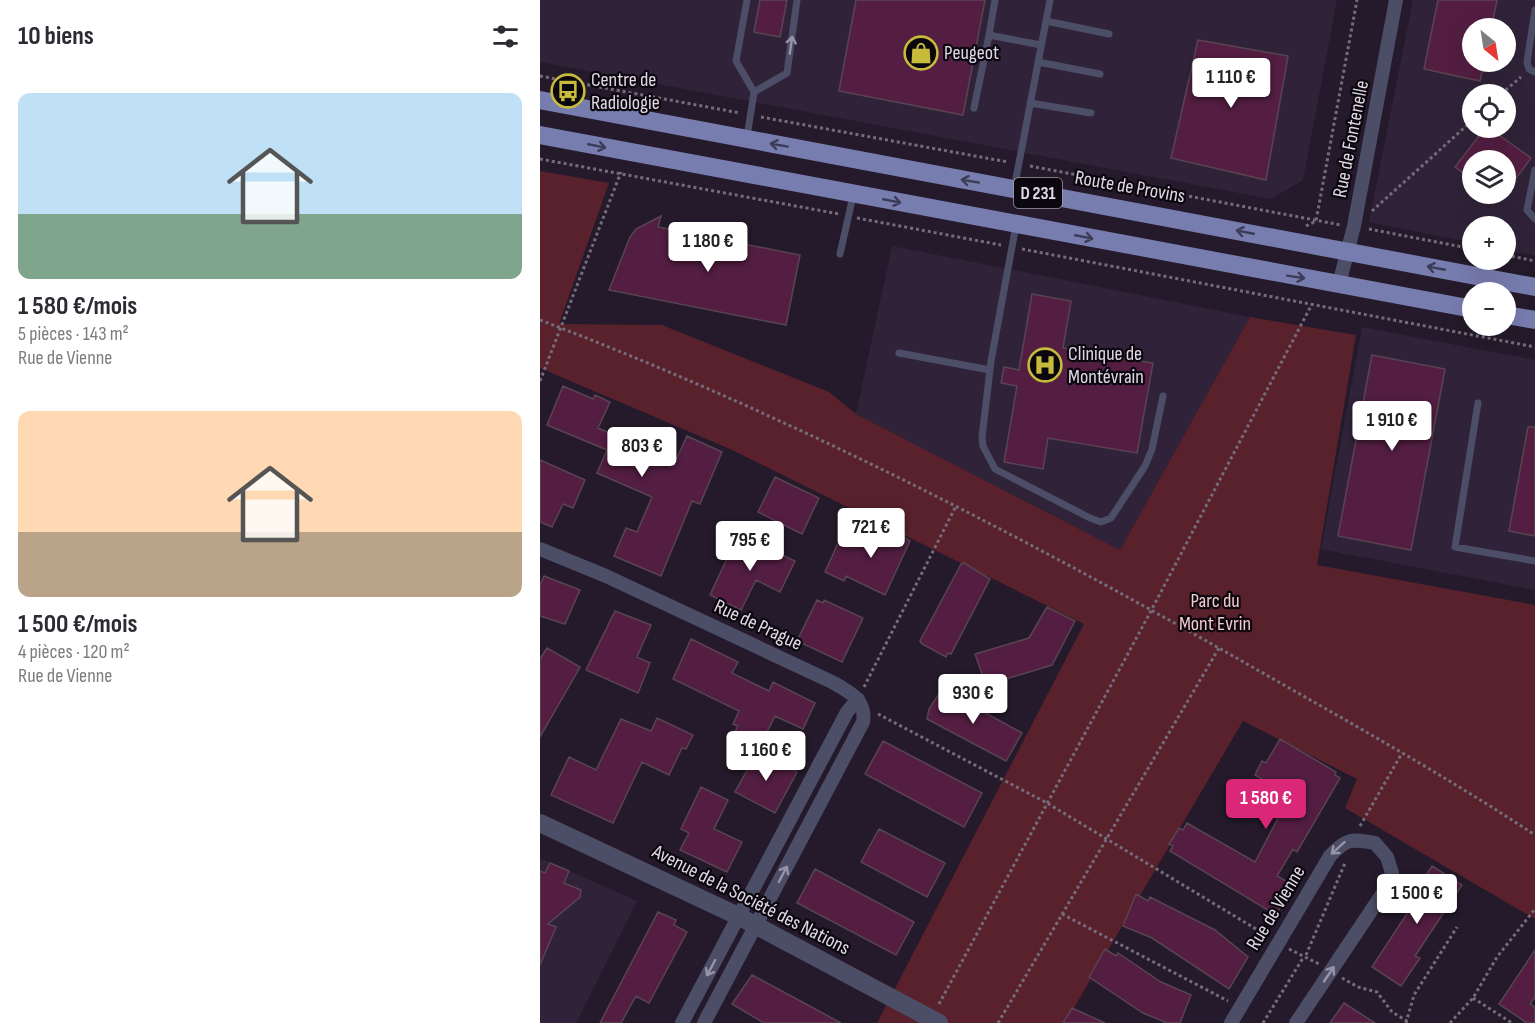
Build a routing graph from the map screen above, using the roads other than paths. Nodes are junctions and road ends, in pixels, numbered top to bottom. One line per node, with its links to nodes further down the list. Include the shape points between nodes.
1 (747, 0): 14 (lane, via 736,61)
2 (797, 0): 14 (lane, one-way to 2, via 787,73)
3 (995, 0): 9 (lane)
4 (1050, 0): 7 (lane)
5 (1396, 0): 26 (street, Rue de Fontenelle)
6 (1535, 10): 12 (lane, via 1527,62)
7 (1046, 21): 8 (lane); 10 (lane)
8 (1109, 34)
9 (989, 35): 10 (lane); 17 (lane)
10 (1041, 45): 11 (lane)
11 (1038, 62): 13 (lane); 16 (lane)
12 (1532, 70)
13 (1100, 74)
14 (754, 92): 20 (lane)
15 (540, 100): 20 (main road, Route de Provins / D 231)
16 (1030, 103): 18 (lane); 22 (lane)
17 (974, 108)
18 (1091, 113)
19 (540, 135): 23 (main road, D 231, one-way to 23)
20 (746, 139): 22 (main road, Route de Provins / D 231, one-way to 20)
21 (1535, 170): 24 (lane, via 1527,210)
22 (1014, 189): 26 (main road, Route de Provins / D 231, one-way to 22)
23 (853, 193): 25 (main road, D 231, one-way to 25); 27 (lane)
24 (1535, 219)
25 (1016, 224): 28 (main road, D 231, one-way to 28); 34 (lane)
26 (1349, 252): 28 (street, Rue de Fontenelle); 29 (main road, Route de Provins / D 231, one-way to 26)
27 (840, 254)
28 (1339, 284): 30 (main road, D 231)
29 (1535, 287)
30 (1462, 307)
31 (1516, 317): 32 (main road)
32 (1535, 320)
33 (899, 353): 34 (lane)
34 (990, 370): 35 (lane, via 982,437 995,469 1101,522 1118,510 1145,466)
35 (1163, 396)
36 (1478, 403): 38 (lane, via 1455,547)
37 (540, 549): 39 (street, Rue de Prague, via 768,651 832,682)
38 (1535, 561)
39 (860, 703): 41 (street, via 847,712); 42 (street, one-way to 39, via 863,722)
40 (540, 823): 41 (street, Avenue de la Société des Nations)
41 (738, 916): 42 (street, Avenue de la Société des Nations); 44 (street, one-way to 44)
42 (756, 926): 43 (street, Avenue de la Société des Nations); 45 (street)
43 (935, 1021)
44 (682, 1023)
45 (704, 1023)
46 (1231, 1023): 47 (street, Rue de Vienne, one-way to 46, via 1385,890 1392,873 1387,857 1375,843 1343,842 1330,856)
47 (1296, 1023)

